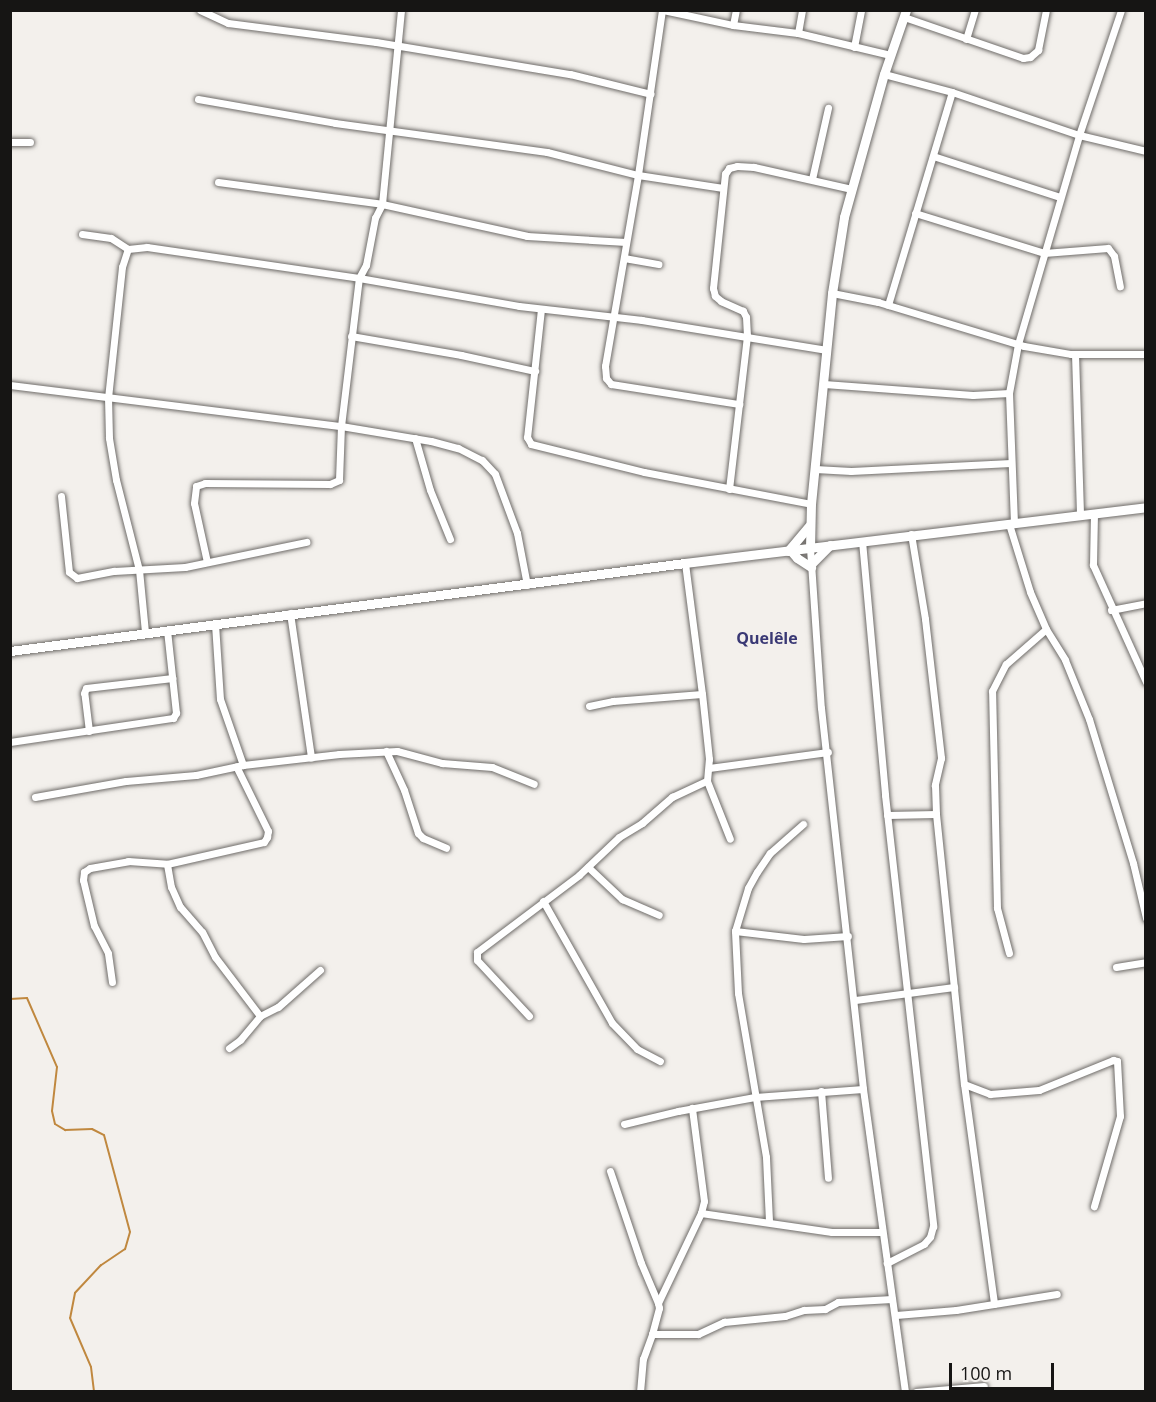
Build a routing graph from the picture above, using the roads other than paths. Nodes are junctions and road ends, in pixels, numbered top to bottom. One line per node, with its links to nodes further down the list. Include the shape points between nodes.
1 (200, 10): 14 (street, via 213,19 239,26)
2 (401, 10): 14 (street)
3 (662, 10): 11 (street); 19 (street)
4 (736, 10): 11 (street)
5 (802, 10): 12 (street)
6 (861, 10): 15 (street)
7 (975, 10): 13 (street)
8 (1046, 10): 13 (street, via 1038,50 1030,57)
9 (1121, 10): 23 (street)
10 (905, 14): 13 (street); 16 (main road)
11 (733, 25): 12 (street)
12 (798, 33): 15 (street)
13 (966, 39)
14 (399, 46): 19 (street, via 570,74); 22 (street)
15 (854, 47): 16 (street)
16 (890, 55): 17 (main road)
17 (884, 74): 18 (street); 32 (main road)
18 (952, 92): 23 (street); 27 (street)
19 (651, 93): 28 (street)
20 (198, 99): 22 (street)
21 (828, 108): 29 (street)
22 (390, 131): 28 (street, via 547,152); 34 (street)
23 (1079, 135): 26 (street); 33 (street)
24 (10, 142): 25 (street)
25 (30, 142)
26 (1146, 151)
27 (933, 156): 33 (street); 35 (street)
28 (638, 175): 31 (street); 37 (street)
29 (812, 179): 31 (street, via 737,165 725,174); 32 (street)
30 (218, 182): 34 (street)
31 (723, 188): 49 (street, via 713,288 721,301 742,311)
32 (852, 189): 44 (main road)
33 (1060, 197): 39 (street)
34 (382, 204): 37 (street, via 527,236); 42 (street, via 375,218 366,266)
35 (915, 213): 39 (street); 45 (street)
36 (82, 234): 38 (street, via 111,238)
37 (626, 243): 40 (street)
38 (128, 249): 42 (street, via 147,248); 58 (street, via 122,267)
39 (1044, 253): 43 (street, via 1107,248 1114,256); 50 (street)
40 (624, 258): 41 (street); 47 (street)
41 (658, 264)
42 (358, 278): 46 (street); 48 (street)
43 (1120, 286)
44 (832, 293): 45 (street); 51 (main road)
45 (888, 305): 50 (street)
46 (541, 309): 47 (street); 54 (street)
47 (614, 317): 49 (street); 59 (street, via 605,366 611,384)
48 (351, 336): 54 (street); 60 (street)
49 (747, 336): 51 (street); 59 (street)
50 (1018, 344): 52 (street); 57 (street)
51 (827, 350): 55 (main road)
52 (1075, 354): 53 (street); 69 (street)
53 (1146, 354)
54 (535, 371): 64 (street, via 527,437 531,444)
55 (825, 384): 57 (street, via 973,395); 63 (main road)
56 (10, 385): 58 (street)
57 (1009, 393): 62 (street)
58 (108, 398): 60 (street); 82 (street, via 111,458)
59 (739, 404): 64 (street)
60 (341, 426): 61 (street); 79 (street, via 340,475 336,483 196,486 194,503)
61 (416, 438): 73 (street, via 430,490); 83 (street, via 464,451 492,469 517,534)
62 (1011, 463): 63 (street, via 851,471); 70 (street)
63 (815, 469): 66 (main road)
64 (729, 489): 66 (street)
65 (61, 496): 82 (street, via 72,576)
66 (811, 504): 71 (main road)
67 (1146, 507): 68 (main road)
68 (1094, 513): 69 (main road); 85 (street, via 1093,565)
69 (1080, 515): 70 (main road)
70 (1011, 523): 72 (main road); 88 (street, via 1021,568)
71 (810, 528): 76 (main road); 77 (main road); 78 (main road)
72 (911, 534): 74 (main road); 107 (street, via 941,758)
73 (450, 539)
74 (862, 541): 76 (main road); 108 (street)
75 (306, 542): 79 (street)
76 (828, 546): 77 (main road); 81 (main road)
77 (810, 548): 78 (main road); 81 (street)
78 (789, 551): 80 (main road); 81 (main road)
79 (207, 562): 82 (street, via 166,570)
80 (685, 563): 83 (main road); 95 (street)
81 (811, 566): 100 (street)
82 (139, 570): 90 (street)
83 (527, 585): 86 (main road)
84 (1146, 603): 85 (street)
85 (1112, 610): 92 (street)
86 (290, 614): 87 (main road); 101 (street)
87 (214, 624): 89 (main road); 102 (street, via 220,699)
88 (1046, 629): 116 (street, via 1065,660 1085,708); 119 (street, via 1006,664 992,691 997,908)
89 (167, 630): 90 (main road); 93 (street)
90 (145, 632): 91 (main road)
91 (10, 651)
92 (1143, 672): 94 (street)
93 (172, 678): 97 (street, via 176,712 173,718); 97 (street, via 86,688)
94 (1146, 682)
95 (702, 694): 96 (street); 103 (street)
96 (589, 706)
97 (89, 731): 98 (street)
98 (10, 742)
99 (386, 751): 101 (street); 105 (street, via 408,752 442,763 492,767); 111 (street, via 418,833)
100 (828, 752): 103 (street); 118 (street)
101 (311, 757): 102 (street)
102 (240, 766): 106 (street); 112 (street, via 268,831 264,842)
103 (709, 768): 104 (street)
104 (707, 781): 110 (street); 113 (street, via 672,797 619,837)
105 (534, 784)
106 (34, 797)
107 (936, 814): 108 (street); 124 (street)
108 (887, 815): 125 (street)
109 (803, 824): 117 (street, via 770,853 757,872)
110 (730, 839)
111 (446, 848)
112 (167, 864): 123 (street, via 128,861 84,872 94,926 108,953); 127 (street, via 180,908 202,932 215,957)
113 (588, 867): 114 (street); 115 (street, via 622,899)
114 (543, 901): 128 (street, via 476,954 477,960); 130 (street, via 612,1023 637,1049)
115 (659, 915)
116 (1146, 918)
117 (735, 931): 118 (street, via 804,939); 134 (street, via 736,977)
118 (848, 936): 126 (street)
119 (1009, 952)
120 (1146, 962): 121 (street)
121 (1116, 967)
122 (320, 970): 127 (street, via 278,1007)
123 (112, 982)
124 (954, 987): 125 (street); 131 (street)
125 (906, 994): 126 (street); 143 (street, via 933,1226 924,1244)
126 (855, 1000): 132 (street)
127 (260, 1016): 129 (street)
128 (529, 1016)
129 (229, 1048)
130 (660, 1061)
131 (964, 1084): 139 (street, via 993,1094 1039,1090 1117,1061 1120,1116); 147 (street)
132 (863, 1089): 133 (street); 142 (street)
133 (821, 1091): 134 (street); 138 (street)
134 (755, 1097): 135 (street); 141 (street, via 766,1157)
135 (692, 1108): 136 (street); 140 (street, via 703,1190)
136 (624, 1124)
137 (610, 1171): 146 (street)
138 (828, 1178)
139 (1094, 1206)
140 (701, 1213): 141 (street); 146 (street)
141 (769, 1221): 142 (street, via 832,1232)
142 (882, 1232): 143 (street)
143 (887, 1263): 145 (street)
144 (1057, 1294): 147 (street)
145 (892, 1299): 148 (street); 149 (street, via 838,1302 825,1309 804,1310 785,1317 724,1323 698,1334)
146 (658, 1303): 149 (street)
147 (994, 1304): 148 (street)
148 (896, 1315): 152 (street)
149 (652, 1334): 151 (street, via 643,1359)
150 (984, 1386): 153 (street)
151 (640, 1392)
152 (905, 1392)
153 (916, 1392)

